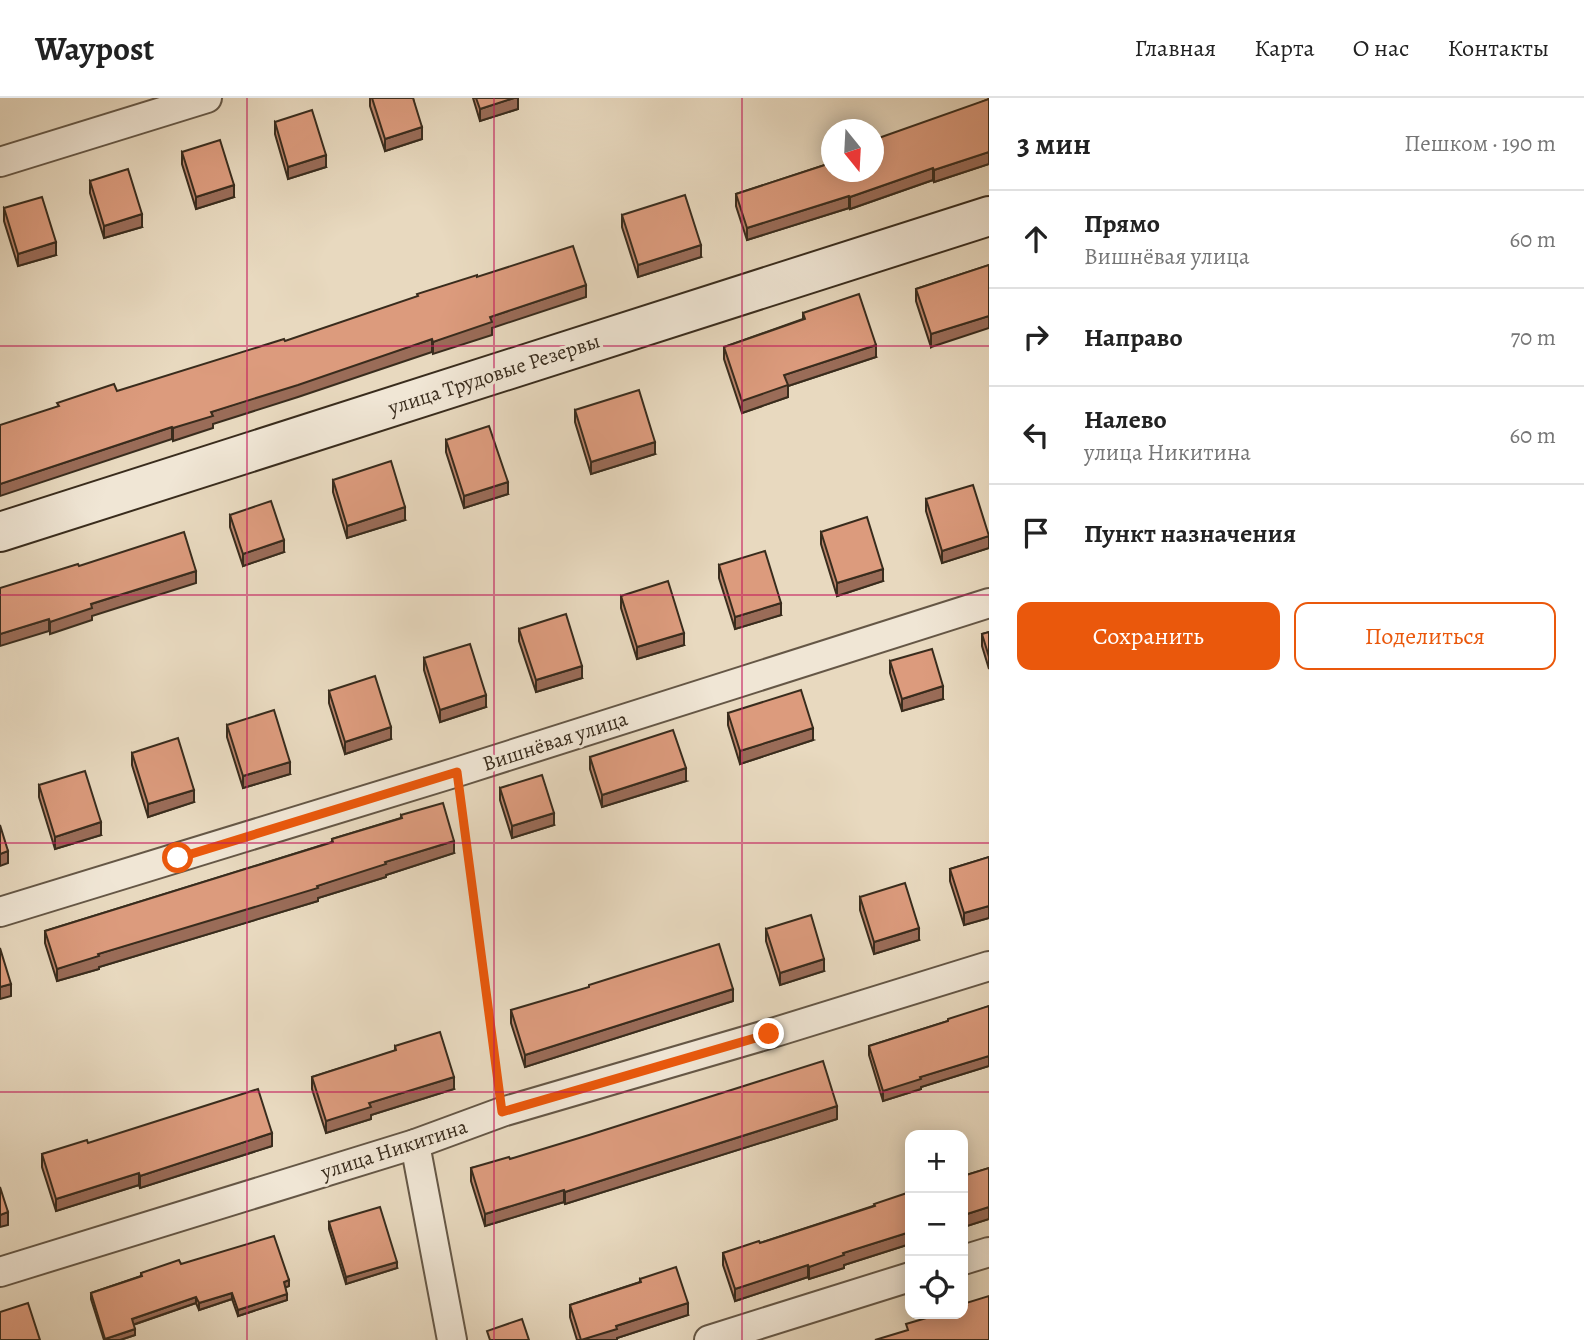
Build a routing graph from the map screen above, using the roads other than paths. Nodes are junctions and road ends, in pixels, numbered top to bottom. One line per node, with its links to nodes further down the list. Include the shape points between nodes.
1 (207, 98): 2 (street)
2 (0, 162)
3 (989, 216): 4 (main road, улица Трудовые Резервы)
4 (0, 532)
5 (989, 603): 6 (street, Вишнёвая улица)
6 (0, 912)
7 (989, 966): 8 (street, улица Никитина, via 502,1112)
8 (415, 1144): 11 (street, улица Никитина); 13 (street)
9 (989, 1252): 10 (street)
10 (968, 1258)
11 (0, 1272)
12 (905, 1279): 14 (street)
13 (452, 1340)
14 (709, 1340)

